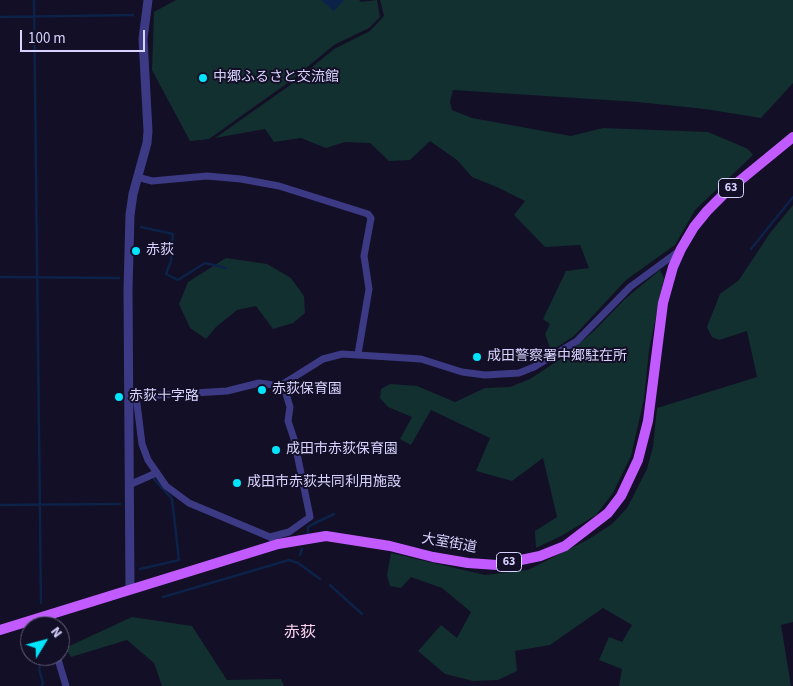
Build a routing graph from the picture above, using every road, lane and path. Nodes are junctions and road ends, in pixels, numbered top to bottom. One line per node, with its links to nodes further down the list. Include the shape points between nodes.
1 (148, 0): 3 (street, via 143,39 148,132)
2 (793, 137): 4 (main road, 大室街道 / 63, via 707,211)
3 (137, 177): 5 (street, via 152,180 207,176 279,186 368,214 371,218 364,256 368,289); 7 (street, via 130,215 128,289)
4 (681, 249): 5 (street, via 630,287 577,341 519,373 485,375 462,372 421,359); 11 (main road, 大室街道 / 63, via 663,303 648,421 638,460 621,496 594,525 565,546 540,556 497,565 468,563 326,536)
5 (358, 354): 6 (street, via 342,354 323,360)
6 (283, 384): 7 (street, via 259,383 227,392); 10 (street, via 310,517 289,532)
7 (132, 396): 8 (street, via 142,444); 9 (street)
8 (156, 473): 9 (street); 10 (street, via 166,486 188,503)
9 (129, 485): 12 (street)
10 (270, 537): 11 (street)
11 (278, 544): 12 (main road, 大室街道 / 63)
12 (130, 589): 13 (main road, 大室街道 / 63)
13 (60, 616)
14 (20, 626): 15 (main road, 大室街道 / 63)
15 (0, 630)
16 (60, 666): 17 (street)
17 (66, 686)

